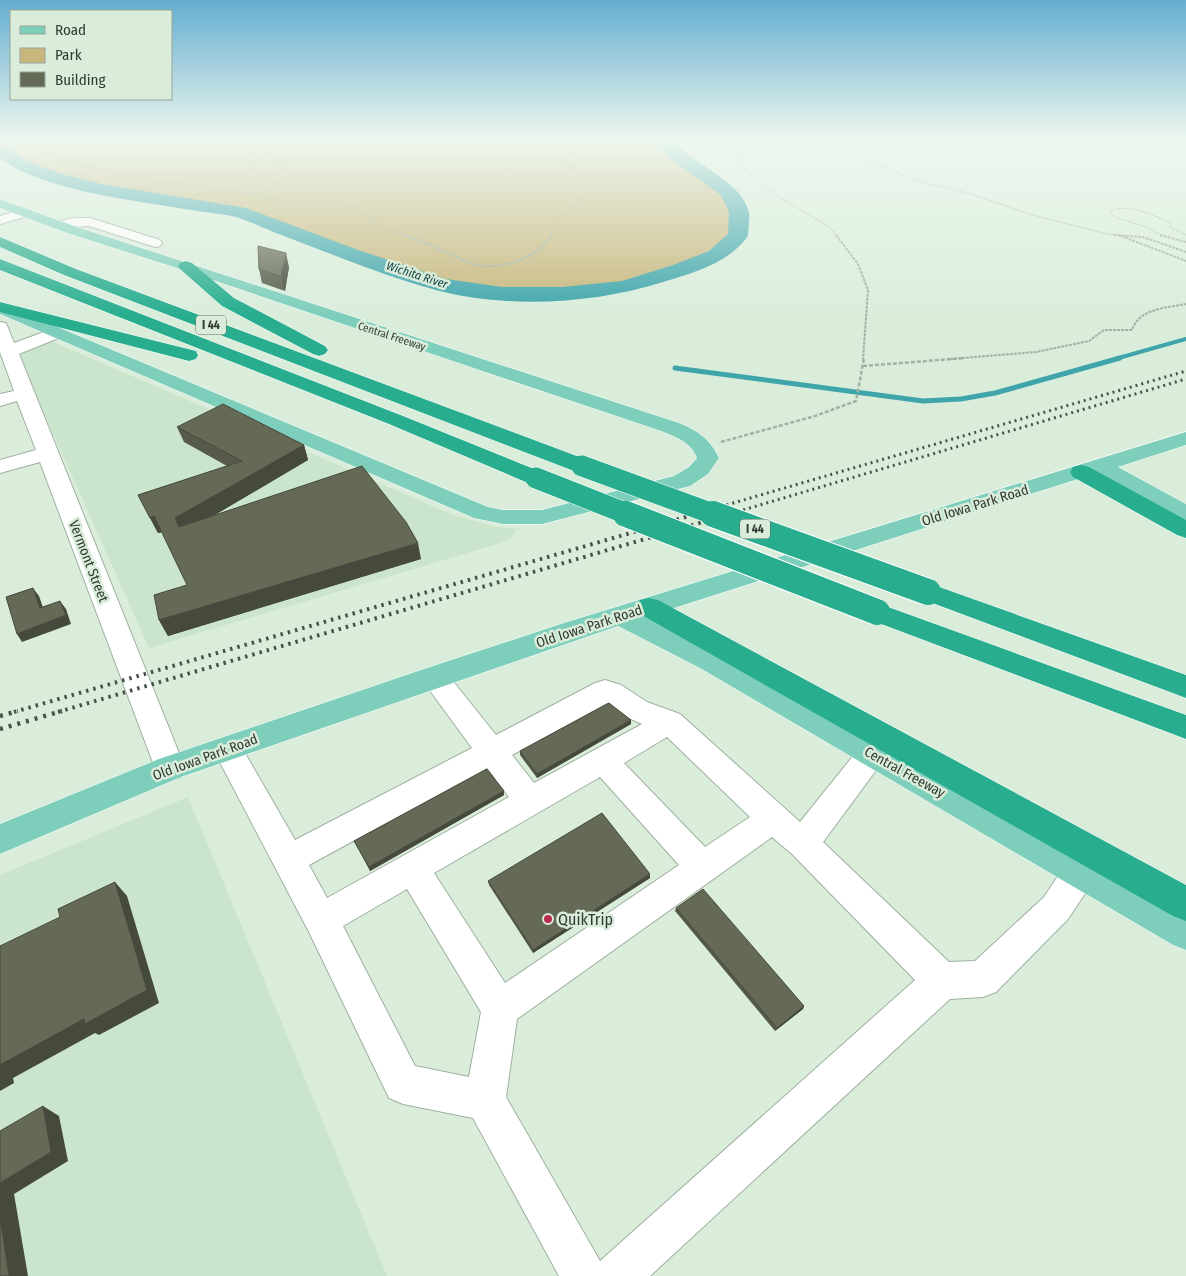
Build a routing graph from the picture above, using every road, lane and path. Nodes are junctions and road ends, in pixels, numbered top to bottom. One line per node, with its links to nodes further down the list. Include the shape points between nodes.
1 (268, 198): 2 (path, via 283,202 357,208 389,230 418,239 472,264 503,265 523,260 547,241 557,222)
2 (583, 198)
3 (780, 198): 23 (path, via 828,226 858,264 868,290)
4 (981, 198): 9 (path, via 1029,214)
5 (0, 203): 6 (main road, Central Freeway)
6 (23, 213): 7 (street); 8 (main road, Central Freeway)
7 (0, 220)
8 (60, 226): 13 (main road, Central Freeway); 13 (street, via 90,222 155,243)
9 (1119, 235): 14 (path, via 1143,236); 15 (path)
10 (1186, 235): 12 (path, via 1170,227 1171,223 1136,209 1111,210 1114,217)
11 (0, 242): 27 (highway, I 44, via 112,288)
12 (1186, 242)
13 (136, 250): 17 (main road, Central Freeway)
14 (1186, 252)
15 (1186, 261)
16 (0, 264): 24 (highway, I 44)
17 (186, 266): 27 (highway, via 228,302); 29 (main road, Central Freeway, via 661,424 694,438)
18 (1186, 304): 23 (path, via 1139,316 1132,324 1132,330 1104,330 1090,341 1036,352)
19 (0, 308): 21 (main road); 24 (highway)
20 (0, 328): 22 (street, Vermont Street)
21 (55, 333): 22 (street); 29 (main road, via 482,513 503,517 542,517 563,513 682,481 703,466 708,458)
22 (5, 349): 25 (street, Vermont Street)
23 (863, 366): 29 (path, via 856,401)
24 (316, 389): 39 (highway, I 44, bridge, via 877,612)
25 (24, 394): 26 (street); 30 (street, Vermont Street)
26 (0, 400)
27 (425, 405): 37 (highway, I 44, bridge, via 582,466)
28 (1186, 438): 32 (main road, Old Iowa Park Road)
29 (705, 448)
30 (47, 453): 31 (street); 44 (street, Vermont Street)
31 (0, 466)
32 (1090, 469): 33 (main road); 34 (highway); 35 (main road, Old Iowa Park Road)
33 (1186, 514)
34 (1186, 530)
35 (636, 611): 36 (main road, Old Iowa Park Road); 40 (main road, Central Freeway, via 710,661)
36 (434, 677): 41 (main road, Old Iowa Park Road); 42 (street)
37 (1186, 687)
38 (670, 722): 42 (street, via 648,715 630,706 619,695 605,691); 43 (street); 46 (street)
39 (1186, 727)
40 (879, 746): 48 (street); 50 (main road, Central Freeway)
41 (228, 749): 44 (main road, Old Iowa Park Road); 49 (street)
42 (492, 752): 45 (street); 49 (street)
43 (603, 760): 45 (street); 52 (street)
44 (170, 768): 47 (main road, Old Iowa Park Road)
45 (530, 801): 51 (street)
46 (773, 820): 48 (street); 52 (street)
47 (0, 839)
48 (803, 844): 56 (street)
49 (288, 860): 54 (street)
50 (1085, 862): 53 (highway); 55 (main road, Central Freeway); 56 (street, via 1056,908 983,979)
51 (412, 868): 54 (street); 57 (street)
52 (702, 868): 57 (street)
53 (1186, 904)
54 (321, 920): 58 (street, via 403,1084)
55 (1186, 932)
56 (942, 981): 60 (street)
57 (500, 1009): 58 (street)
58 (485, 1100): 59 (street)
59 (584, 1276)
60 (618, 1276)

